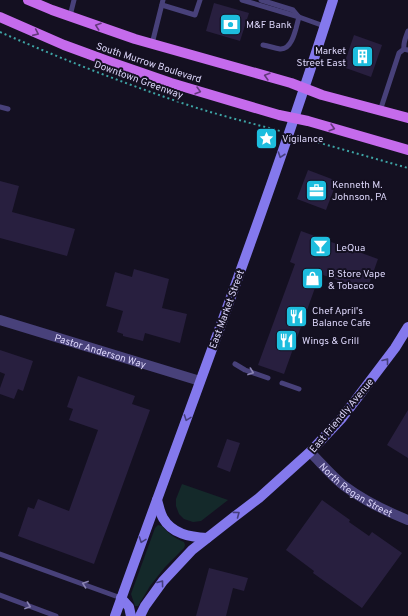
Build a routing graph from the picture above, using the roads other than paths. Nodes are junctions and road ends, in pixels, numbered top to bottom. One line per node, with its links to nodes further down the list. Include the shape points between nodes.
1 (28, 0): 8 (main road, South Murrow Boulevard)
2 (74, 0): 8 (lane)
3 (200, 0): 7 (lane, via 195,15)
4 (242, 0): 10 (lane)
5 (261, 0): 10 (lane, via 293,10)
6 (333, 0): 11 (main road, East Market Street)
7 (163, 2): 13 (lane)
8 (70, 16): 13 (main road, South Murrow Boulevard, one-way to 8)
9 (0, 17): 20 (main road, South Murrow Boulevard, one-way to 20, via 64,45 171,83)
10 (299, 17): 11 (lane); 14 (lane, via 288,46 279,49)
11 (324, 26): 16 (main road, East Market Street)
12 (408, 31): 15 (lane, via 404,41)
13 (152, 44): 16 (main road, South Murrow Boulevard, one-way to 13)
14 (263, 45)
15 (406, 49): 19 (lane, via 399,53)
16 (304, 88): 19 (main road, South Murrow Boulevard); 20 (main road, East Market Street)
17 (0, 107): 18 (lane)
18 (8, 109)
19 (380, 111): 21 (main road, South Murrow Boulevard)
20 (294, 118): 22 (main road, South Murrow Boulevard, one-way to 22); 27 (main road, East Market Street, one-way to 27)
21 (408, 118)
22 (408, 150)
23 (0, 320): 27 (street, Pastor Anderson Way)
24 (408, 327): 30 (main road, East Friendly Avenue, one-way to 24, via 342,418)
25 (235, 364): 26 (lane, one-way to 26)
26 (268, 378)
27 (200, 381): 31 (main road, East Market Street, one-way to 31)
28 (282, 383): 29 (lane)
29 (299, 389)
30 (310, 452): 32 (street, North Regan Street, via 342,484 375,506); 33 (main road, East Friendly Avenue, one-way to 30, via 259,498)
31 (157, 500): 33 (main road, via 163,518 170,527 181,534); 36 (main road, East Market Street, one-way to 36)
32 (408, 520)
33 (207, 538): 40 (main road, one-way to 33, via 163,581)
34 (0, 554): 36 (lane, one-way to 34)
35 (0, 595): 37 (lane, one-way to 37)
36 (121, 598): 38 (main road, East Market Street); 39 (main road, via 129,607)
37 (56, 616)
38 (115, 616)
39 (131, 616)
40 (140, 616)

